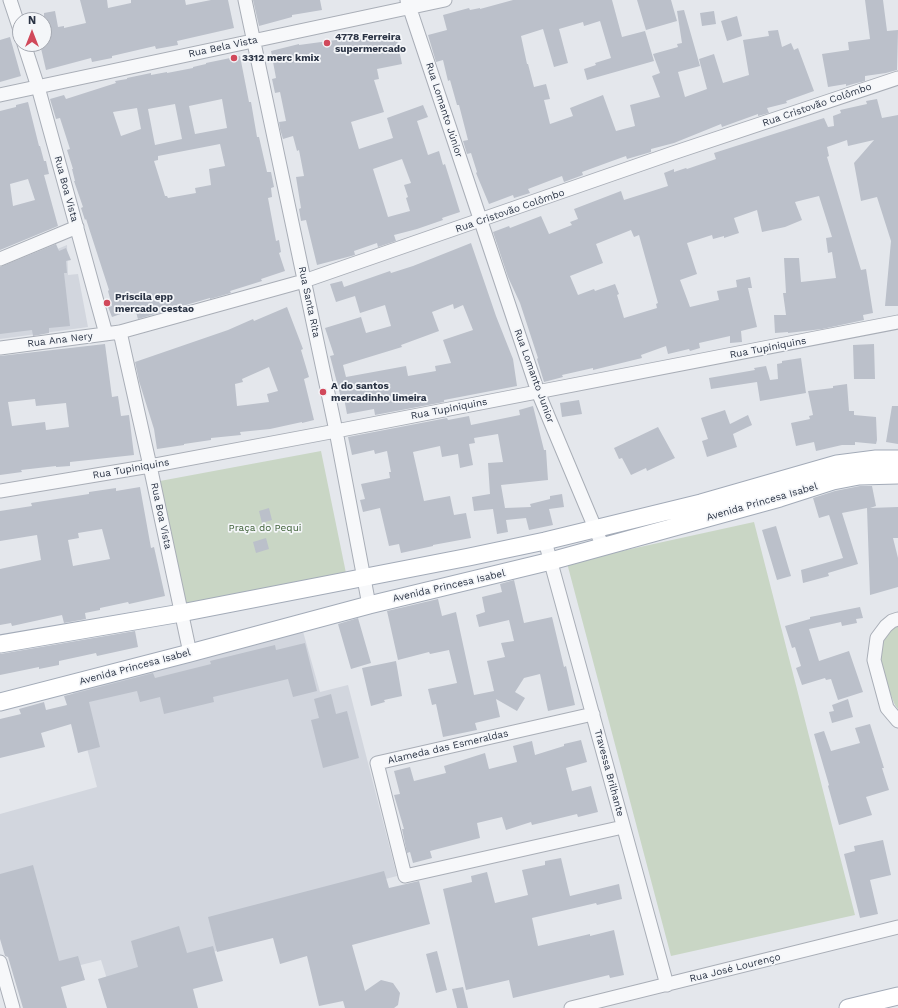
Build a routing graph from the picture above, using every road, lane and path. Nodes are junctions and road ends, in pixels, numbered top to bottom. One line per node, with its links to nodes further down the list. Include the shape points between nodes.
1 (10, 0): 5 (street)
2 (245, 0): 6 (street, Rua Santa Rita)
3 (446, 0): 4 (street, Rua Bela Vista)
4 (409, 4): 6 (street, Rua Bela Vista); 11 (street, Rua Lomanto Júnior)
5 (14, 12)
6 (254, 41): 9 (street, Rua Bela Vista); 14 (street, Rua Santa Rita)
7 (27, 52): 9 (street, Rua Boa Vista)
8 (898, 78): 11 (street, Rua Cristovão Colômbo, via 673,153)
9 (38, 87): 10 (street, Rua Bela Vista); 12 (street, Rua Boa Vista)
10 (0, 95)
11 (481, 221): 14 (street, Rua Cristovão Colômbo); 19 (street, Rua Lomanto Junior)
12 (77, 227): 13 (street); 17 (street, Rua Boa Vista)
13 (0, 259)
14 (304, 281): 16 (street, Rua Cristovão Colômbo); 20 (street, Rua Santa Rita)
15 (898, 322): 19 (street, Rua Tupiniquins)
16 (120, 332): 17 (street, Rua Ana Nery); 22 (street, Rua Boa Vista)
17 (106, 334): 18 (street, Rua Ana Nery)
18 (0, 348)
19 (538, 392): 20 (street, Rua Tupiniquins); 25 (street, Rua Lomanto Junior)
20 (336, 431): 22 (street, Rua Tupiniquins); 30 (street, Rua Santa Rita)
21 (898, 459): 25 (main road, Avenida Princesa Isabel, via 837,464 701,503)
22 (150, 466): 24 (street, Rua Tupiniquins); 33 (street, Rua Boa Vista)
23 (898, 475): 27 (main road, Avenida Princesa Isabel, via 860,476 833,481)
24 (0, 491)
25 (596, 529): 26 (main road, Avenida Princesa Isabel); 27 (street, Rua Lomanto Junior)
26 (545, 541): 28 (main road, Avenida Princesa Isabel); 29 (street, Travessa Brilhante)
27 (603, 547): 29 (main road, Avenida Princesa Isabel)
28 (469, 557): 30 (main road, Avenida Princesa Isabel); 31 (main road)
29 (551, 561): 31 (main road, Avenida Princesa Isabel); 38 (street, Travessa Brilhante)
30 (364, 578): 32 (street, Rua Santa Rita); 33 (main road, Avenida Princesa Isabel)
31 (475, 580): 32 (main road, Avenida Princesa Isabel)
32 (369, 605): 36 (main road, Avenida Princesa Isabel)
33 (181, 613): 35 (main road, Avenida Princesa Isabel); 36 (street, Rua Boa Vista)
34 (898, 619): 39 (street, via 886,626 877,638 874,660 887,708)
35 (0, 644)
36 (190, 653): 37 (main road, Avenida Princesa Isabel)
37 (0, 702)
38 (593, 714): 40 (street, Travessa Brilhante); 40 (street, Alameda das Esmeraldas, via 377,763 405,876)
39 (898, 721)
40 (623, 827): 43 (street, Travessa Brilhante)
41 (898, 927): 43 (street, Rua José Lourenço)
42 (0, 962): 45 (street)
43 (666, 985): 46 (street, Rua José Lourenço)
44 (898, 996): 47 (main road)
45 (12, 1008)
46 (571, 1008)
47 (848, 1008)

